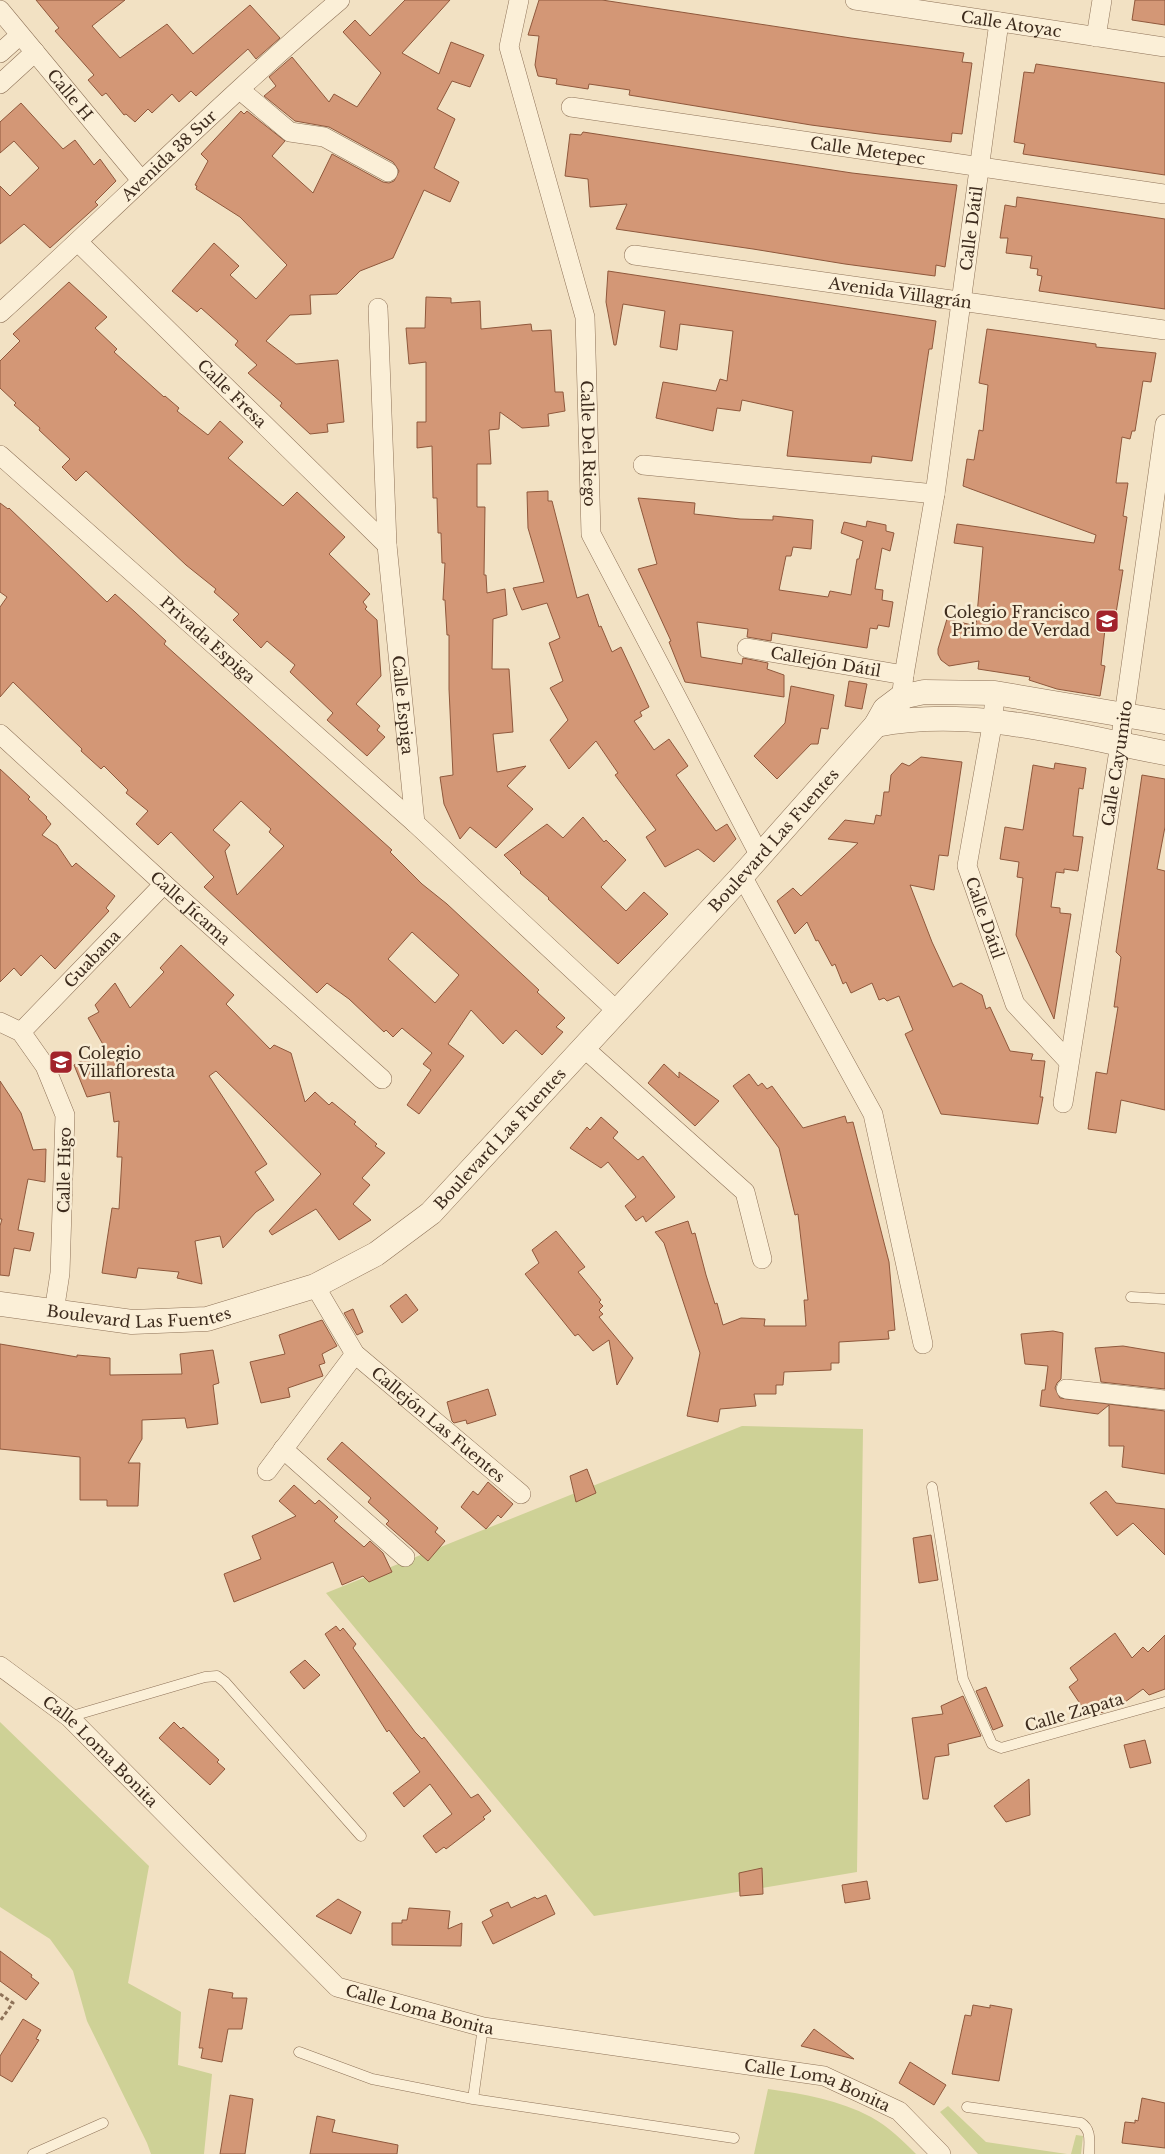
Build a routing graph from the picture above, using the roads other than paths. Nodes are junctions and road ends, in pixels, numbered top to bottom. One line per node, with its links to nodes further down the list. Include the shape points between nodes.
1 (518, 0): 40 (street, Calle Del Riego, via 510,47 585,317 591,534)
2 (856, 0): 6 (street, Calle Atoyac)
3 (1102, 0): 8 (street)
4 (338, 1): 13 (street, Avenida 38 Sur)
5 (0, 10): 7 (street, Calle H)
6 (999, 22): 8 (street, Calle Atoyac); 15 (street, Calle Dátil)
7 (20, 35): 10 (street, Calle H); 11 (street)
8 (1096, 37): 9 (street, Calle Atoyac)
9 (1165, 47)
10 (35, 52): 12 (street); 17 (street, Calle H)
11 (0, 53)
12 (0, 84)
13 (240, 90): 16 (street, via 290,132 324,138); 17 (street, Avenida 38 Sur)
14 (571, 107): 15 (street, Calle Metepec)
15 (979, 167): 18 (street, Calle Metepec); 21 (street, Calle Dátil)
16 (388, 172)
17 (141, 180): 19 (street, Avenida 38 Sur)
18 (1165, 194)
19 (78, 242): 23 (street, Avenida 38 Sur); 29 (street, Calle Fresa)
20 (634, 256): 21 (street, Avenida Villagrán)
21 (961, 302): 24 (street, Avenida Villagrán); 28 (street, Calle Dátil)
22 (378, 308): 29 (street, Calle Espiga)
23 (0, 313)
24 (1165, 330)
25 (1165, 424): 33 (street, Calle Cayumito)
26 (0, 455): 39 (street, Privada Espiga)
27 (644, 465): 28 (street)
28 (935, 494): 32 (street, Calle Dátil)
29 (387, 545): 39 (street, Calle Espiga)
30 (747, 648): 32 (street, Callejón Dátil)
31 (995, 693): 32 (street, via 924,692); 33 (street); 34 (street, Calle Dátil)
32 (895, 704): 34 (street, via 920,718); 40 (street, Boulevard Las Fuentes)
33 (1124, 715): 35 (street); 37 (street, Calle Cayumito)
34 (993, 720): 37 (street); 47 (street, Calle Dátil, via 967,866 1015,1004)
35 (1165, 722)
36 (0, 734): 42 (street, Calle Jícama)
37 (1120, 744): 38 (street); 47 (street, Calle Cayumito)
38 (1165, 753)
39 (415, 823): 43 (street)
40 (760, 856): 41 (street, Boulevard Las Fuentes)
41 (742, 876): 43 (street, Boulevard Las Fuentes); 56 (street, via 873,1114)
42 (164, 884): 45 (street, Guabana); 48 (street, Calle Jícama)
43 (618, 1012): 46 (street, Boulevard Las Fuentes)
44 (0, 1022): 45 (street, Calle Higo)
45 (21, 1032): 55 (street, Calle Higo, via 45,1066 65,1115 60,1273)
46 (584, 1048): 50 (street, via 745,1192); 51 (street, Boulevard Las Fuentes, via 431,1213 376,1254)
47 (1069, 1062): 49 (street, Calle Cayumito)
48 (382, 1078)
49 (1063, 1103)
50 (762, 1259)
51 (315, 1286): 55 (street, Boulevard Las Fuentes, via 207,1318 132,1322); 57 (street, Callejón Las Fuentes)
52 (1131, 1296): 53 (lane)
53 (1165, 1299)
54 (0, 1304): 55 (street, Boulevard Las Fuentes)
55 (54, 1312)
56 (923, 1344)
57 (355, 1354): 60 (street, Callejón Las Fuentes); 63 (street, Callejón Las Fuentes)
58 (1066, 1389): 59 (street)
59 (1165, 1400)
60 (283, 1448): 61 (street, Callejón Las Fuentes); 64 (street)
61 (267, 1471)
62 (932, 1487): 66 (lane, Calle Zapata, via 963,1679 992,1744 1001,1748)
63 (521, 1494)
64 (405, 1557)
65 (0, 1666): 67 (street, Calle Loma Bonita)
66 (1165, 1702)
67 (69, 1716): 68 (lane, via 205,1676 216,1676 225,1682); 69 (street, Calle Loma Bonita, via 337,1987)
68 (361, 1836)
69 (483, 2027): 71 (lane); 76 (street, Calle Loma Bonita, via 824,2076 899,2111)
70 (299, 2052): 71 (lane, via 372,2079)
71 (473, 2099): 74 (lane)
72 (967, 2107): 77 (lane, via 1081,2123 1089,2131)
73 (103, 2122): 75 (lane)
74 (734, 2138)
75 (33, 2154)
76 (941, 2154)
77 (1089, 2154)

